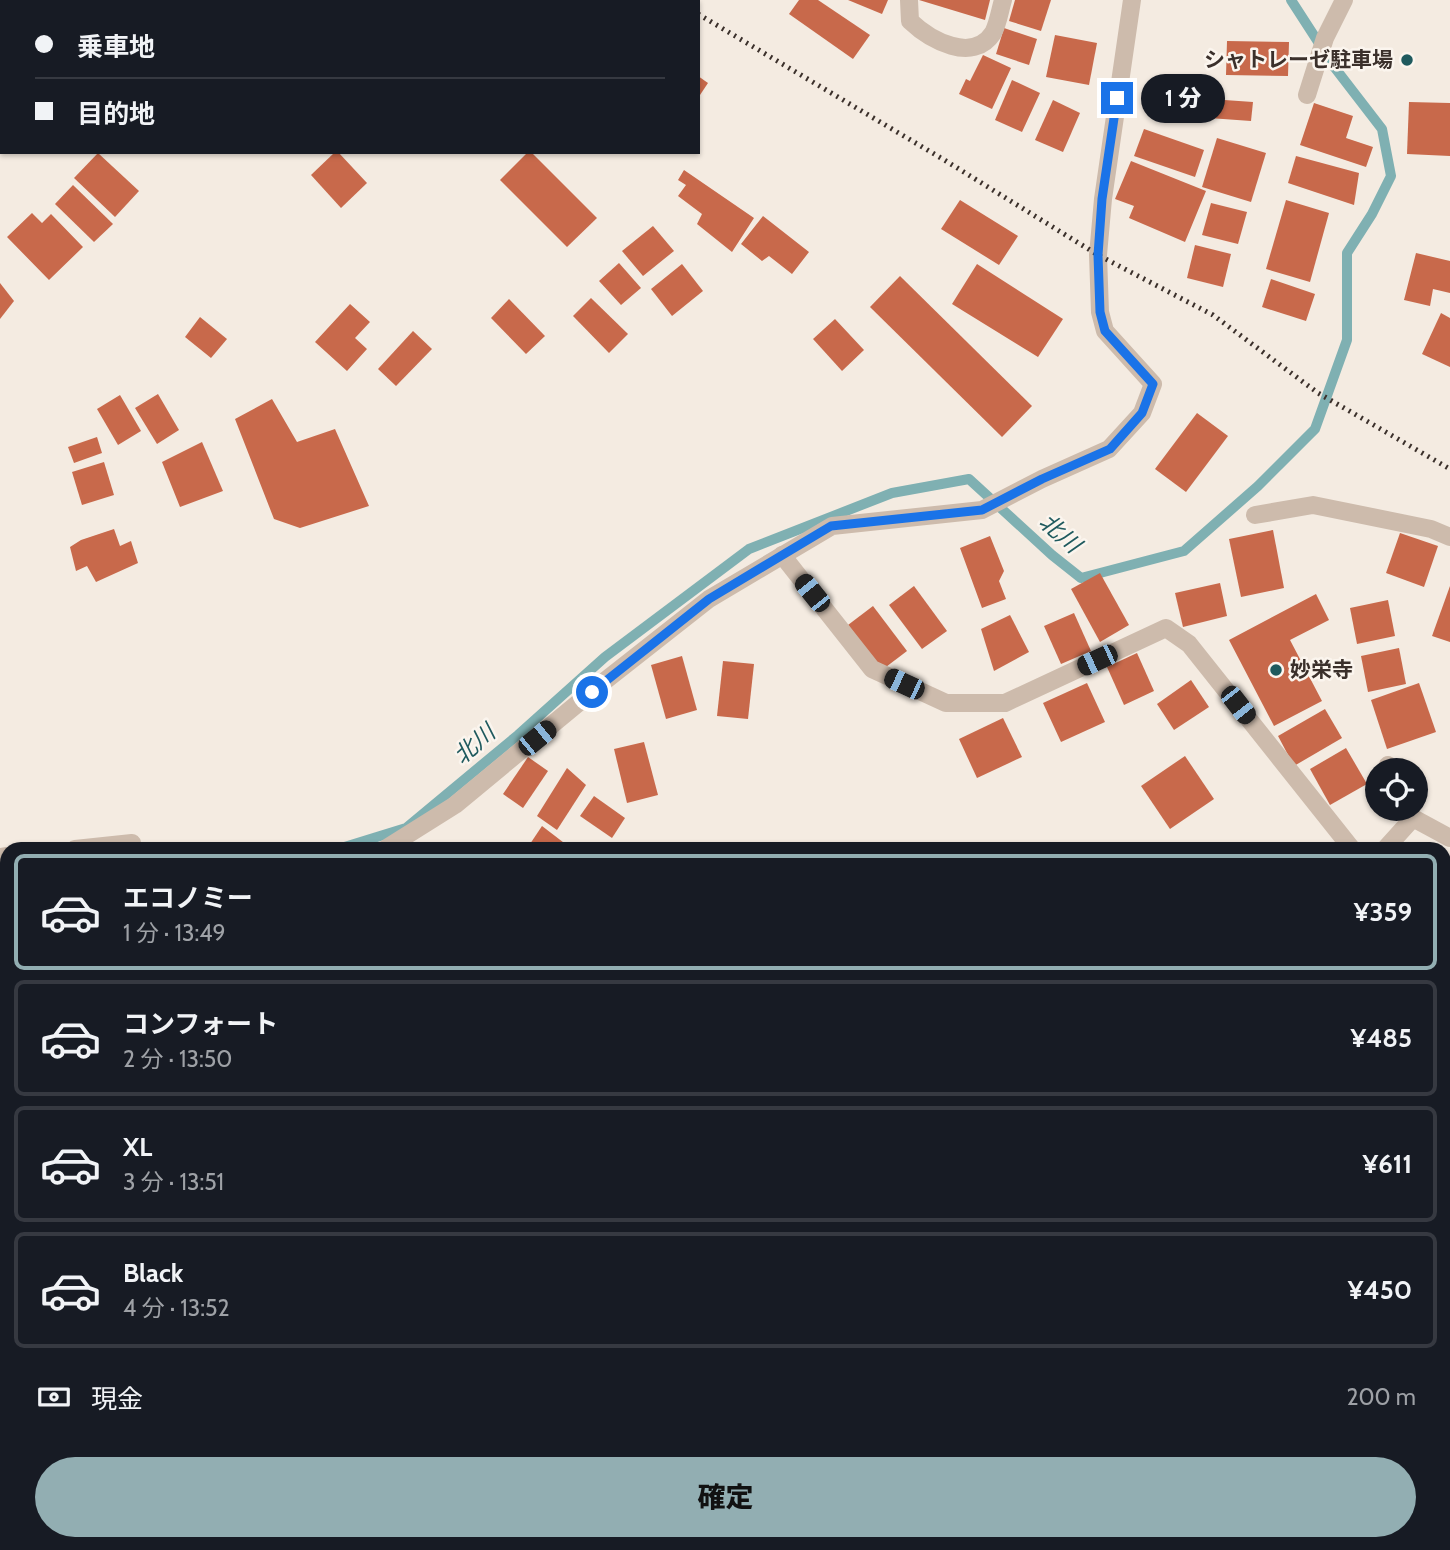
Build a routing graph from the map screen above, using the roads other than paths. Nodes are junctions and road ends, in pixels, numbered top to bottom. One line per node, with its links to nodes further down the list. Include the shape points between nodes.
1 (909, 0): 2 (street, via 910,21 918,28 953,46 969,48 980,46 993,32)
2 (1003, 0)
3 (1132, 0): 8 (street, via 1098,255 1105,331 1153,384 1142,413 1110,449 982,510 831,526)
4 (1343, 0): 5 (street)
5 (1307, 95)
6 (1255, 515): 7 (street, via 1314,505 1432,529)
7 (1450, 537)
8 (782, 555): 12 (street, via 709,599 454,805); 13 (street, via 872,669 946,703 1005,703 1166,628 1189,644)
9 (1404, 821): 14 (street)
10 (1423, 821): 11 (street)
11 (1450, 838)
12 (396, 842)
13 (1346, 842)
14 (1390, 842)

